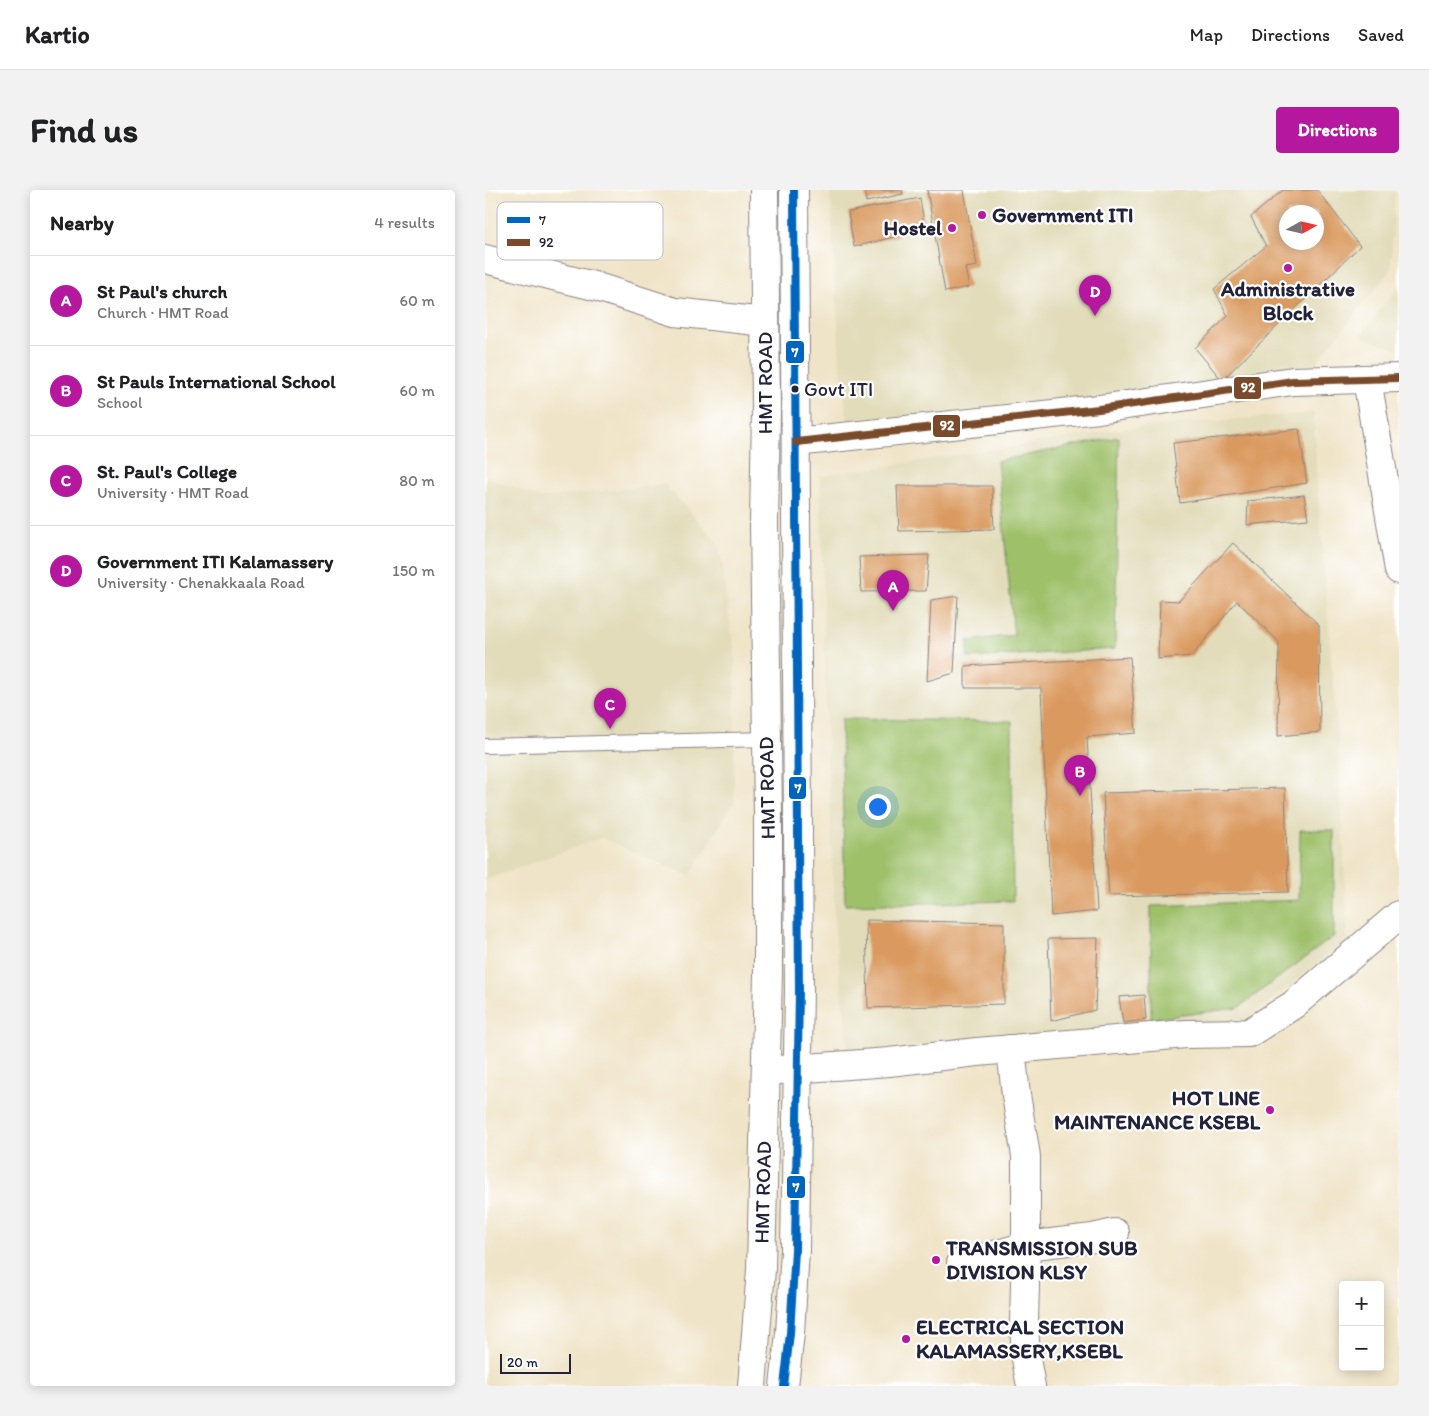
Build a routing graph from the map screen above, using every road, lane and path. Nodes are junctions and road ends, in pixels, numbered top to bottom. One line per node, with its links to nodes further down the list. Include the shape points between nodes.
1 (764, 190): 4 (main road, HMT ROAD)
2 (794, 190): 7 (main road, HMT ROAD)
3 (485, 259): 4 (main road, via 594,286 675,312)
4 (765, 322): 8 (main road, HMT ROAD)
5 (1399, 378): 6 (main road)
6 (1367, 379): 7 (main road, via 1293,381 1099,409); 10 (main road)
7 (796, 442): 9 (main road, HMT ROAD)
8 (764, 524): 9 (main road); 11 (main road, HMT ROAD)
9 (797, 529): 15 (main road, HMT ROAD)
10 (1399, 570)
11 (767, 739): 12 (lane); 16 (main road, HMT ROAD)
12 (485, 746)
13 (1399, 915): 14 (main road, via 1293,1004 1249,1033 1186,1034)
14 (1011, 1049): 15 (main road); 18 (main road, via 1026,1156)
15 (797, 1069): 16 (main road); 21 (main road, HMT ROAD, via 795,1250)
16 (767, 1071): 20 (main road, HMT ROAD, via 761,1269)
17 (1115, 1233): 18 (main road)
18 (1026, 1246): 19 (main road); 22 (main road, via 1024,1323)
19 (961, 1263)
20 (753, 1386)
21 (783, 1386)
22 (1031, 1386)

